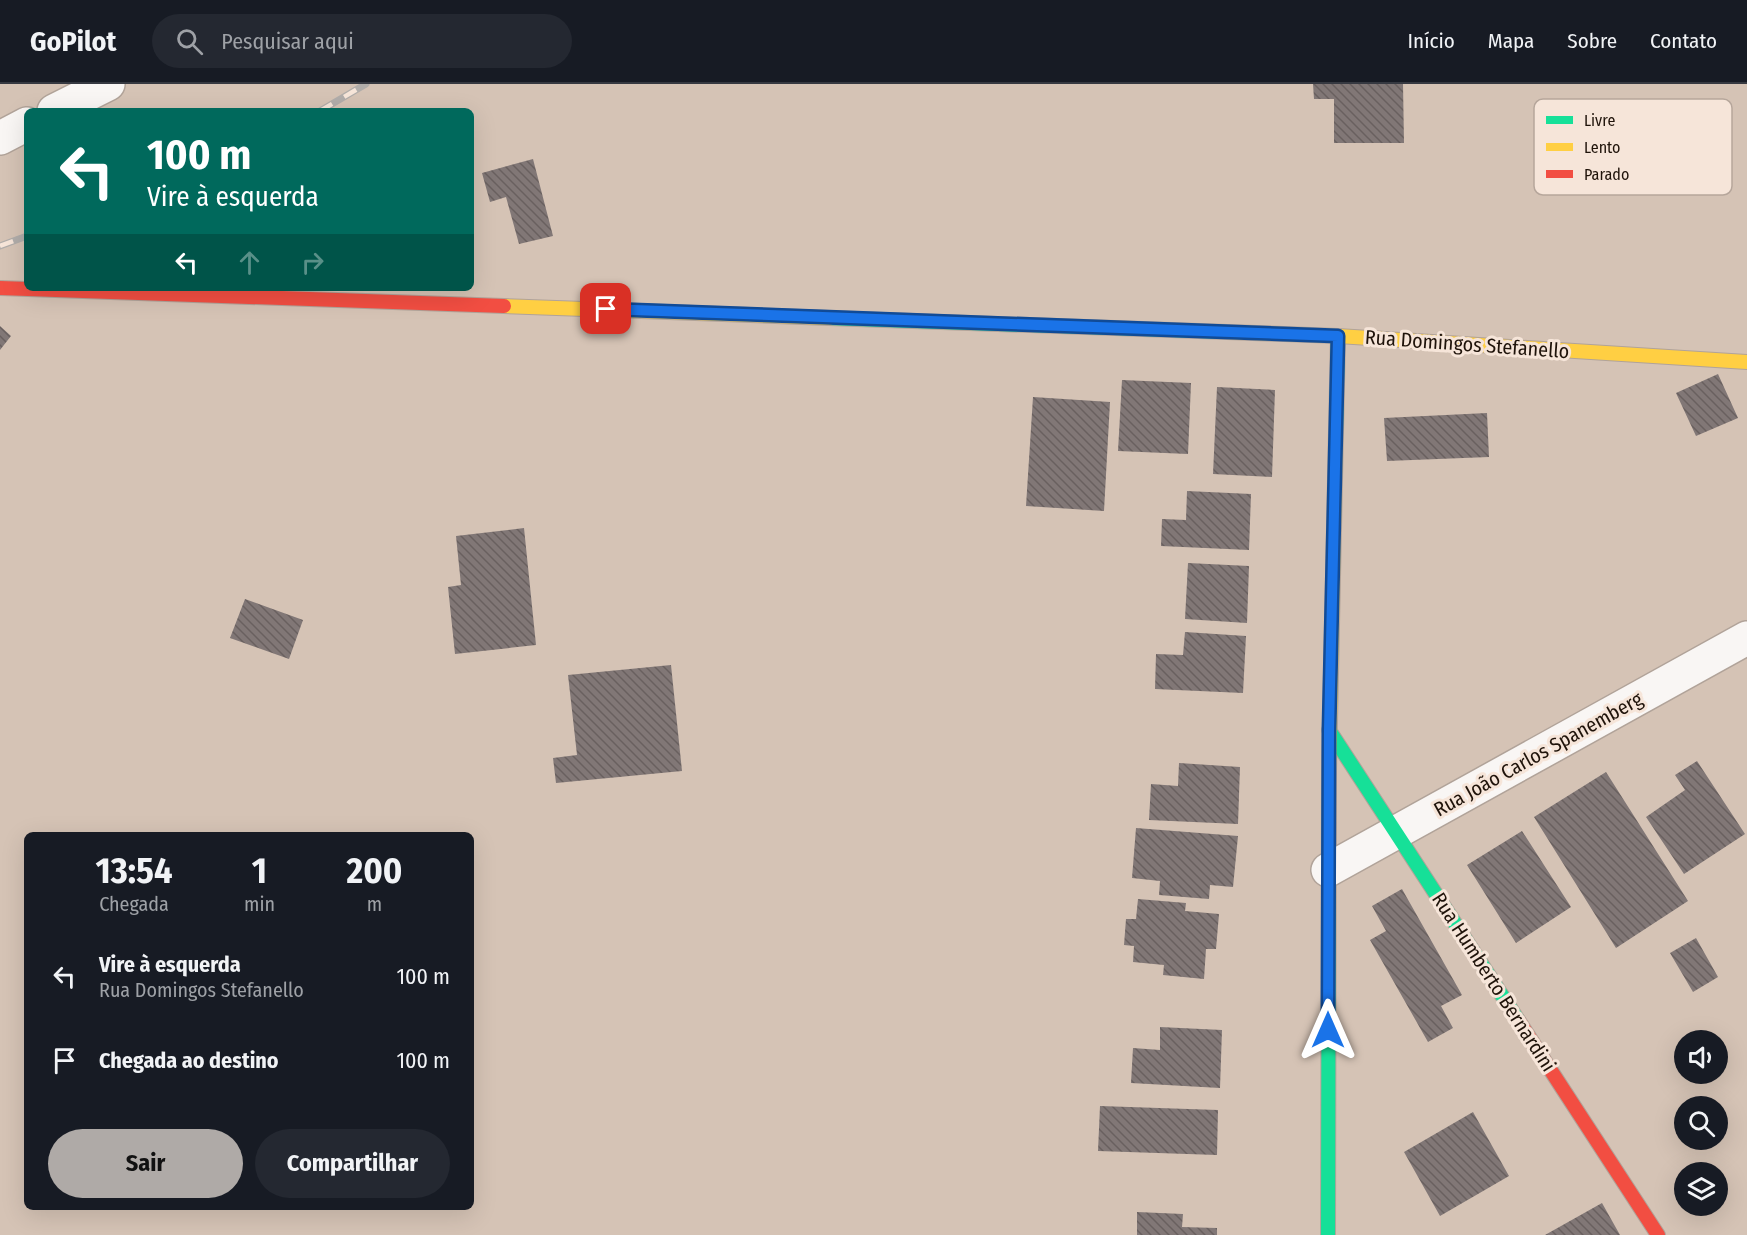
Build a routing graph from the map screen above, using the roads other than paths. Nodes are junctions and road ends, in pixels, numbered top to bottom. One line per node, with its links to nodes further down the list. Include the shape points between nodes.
1 (108, 84): 2 (street)
2 (60, 108)
3 (24, 126): 4 (street)
4 (0, 138)
5 (4, 291): 6 (street, Rua Domingos Stefanello, via 322,298)
6 (1338, 336): 7 (street, Rua Domingos Stefanello); 9 (street)
7 (1747, 362)
8 (1747, 638): 10 (street, Rua João Carlos Spanemberg)
9 (1329, 730): 10 (street, Rua Humberto Bernardini); 11 (street)
10 (1397, 833): 11 (street, Rua João Carlos Spanemberg); 13 (street, Rua Humberto Bernardini)
11 (1328, 870): 12 (street)
12 (1328, 1235)
13 (1658, 1235)

